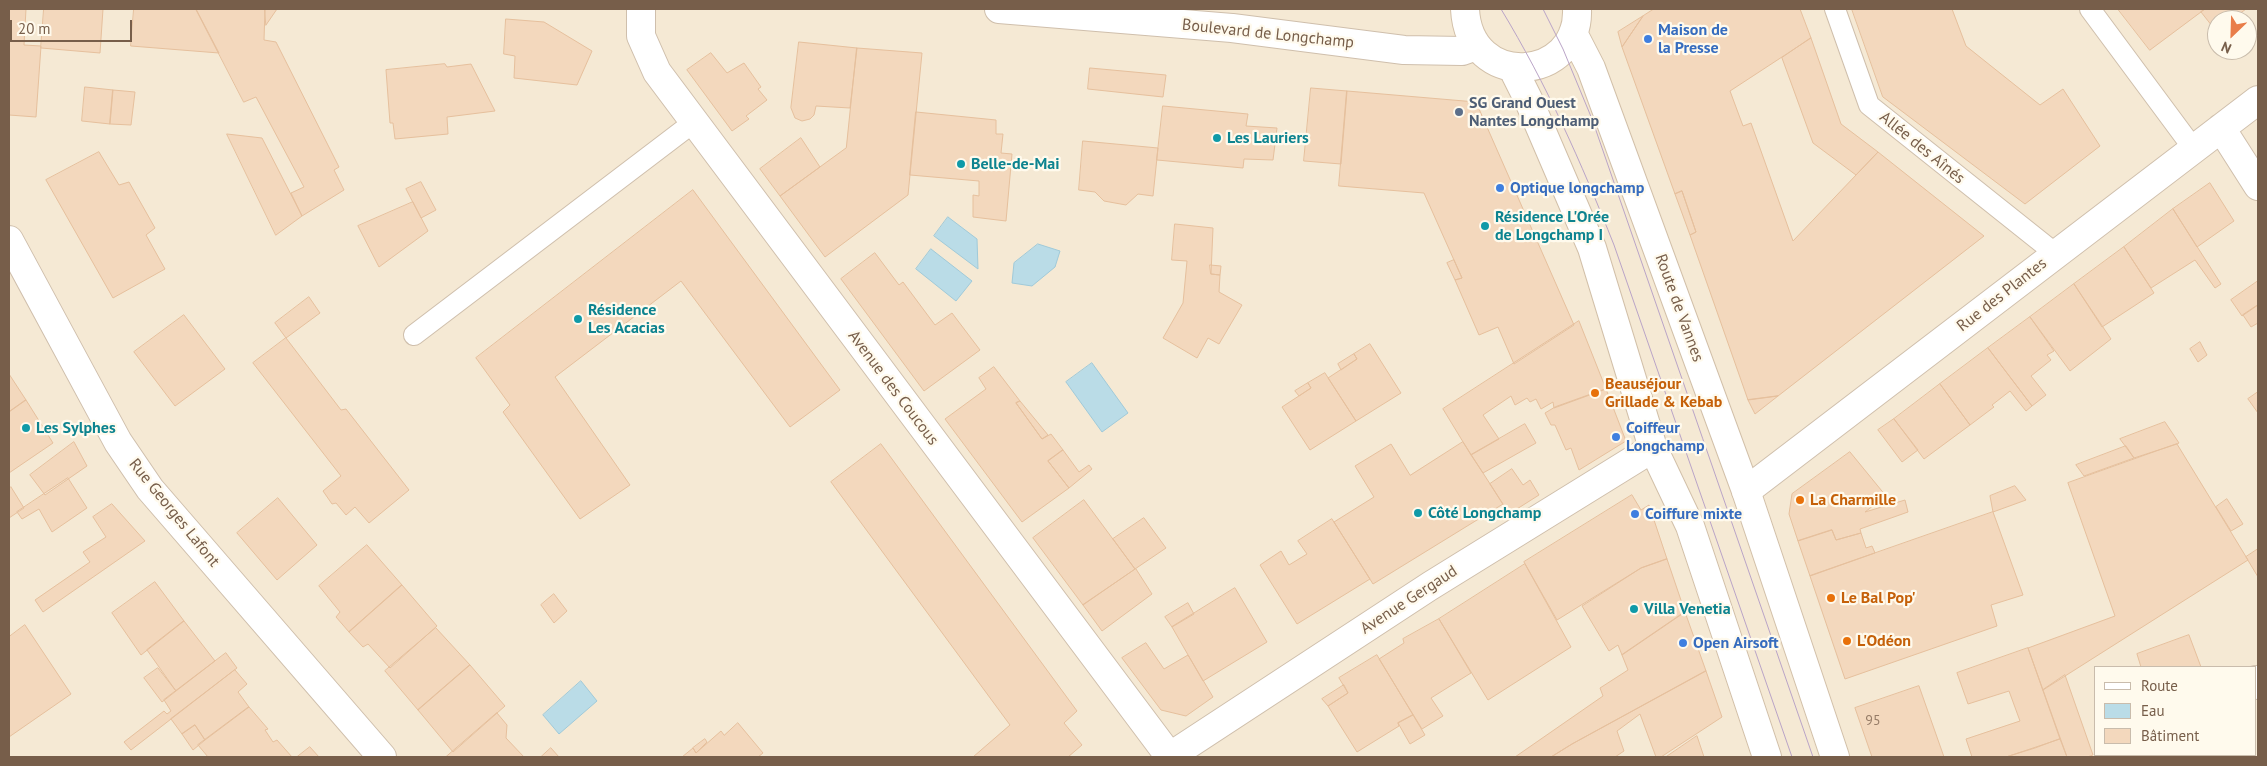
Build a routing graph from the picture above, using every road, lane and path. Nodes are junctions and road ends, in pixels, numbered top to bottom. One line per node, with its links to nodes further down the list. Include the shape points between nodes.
1 (641, 9): 10 (street, Avenue des Coucous, via 641,36 648,56)
2 (999, 9): 7 (street, Boulevard de Longchamp, via 1232,28 1404,50 1462,51)
3 (1465, 9): 7 (street, via 1470,35)
4 (1835, 9): 15 (lane, Allée des Aînés, via 1869,105)
5 (2090, 9): 12 (lane)
6 (1575, 21): 8 (street, via 1563,49 1550,60 1534,66); 18 (street, Route de Vannes)
7 (1476, 46): 8 (street, via 1486,56)
8 (1512, 68): 17 (street, via 1592,248)
9 (2258, 100): 11 (street, Rue des Plantes)
10 (694, 122): 16 (lane); 20 (street, Avenue des Coucous)
11 (2221, 128): 12 (street, Rue des Plantes); 13 (street)
12 (2193, 148): 15 (street, Rue des Plantes)
13 (2258, 186)
14 (9, 240): 19 (street, Rue Georges Lafont, via 118,442 150,488)
15 (2056, 254): 18 (street, Rue des Plantes)
16 (414, 335)
17 (1653, 448): 20 (street, Avenue Gergaud, via 1430,586); 21 (street, via 1690,526)
18 (1746, 491): 22 (street, Route de Vannes)
19 (382, 757)
20 (1169, 757)
21 (1767, 757)
22 (1835, 757)

